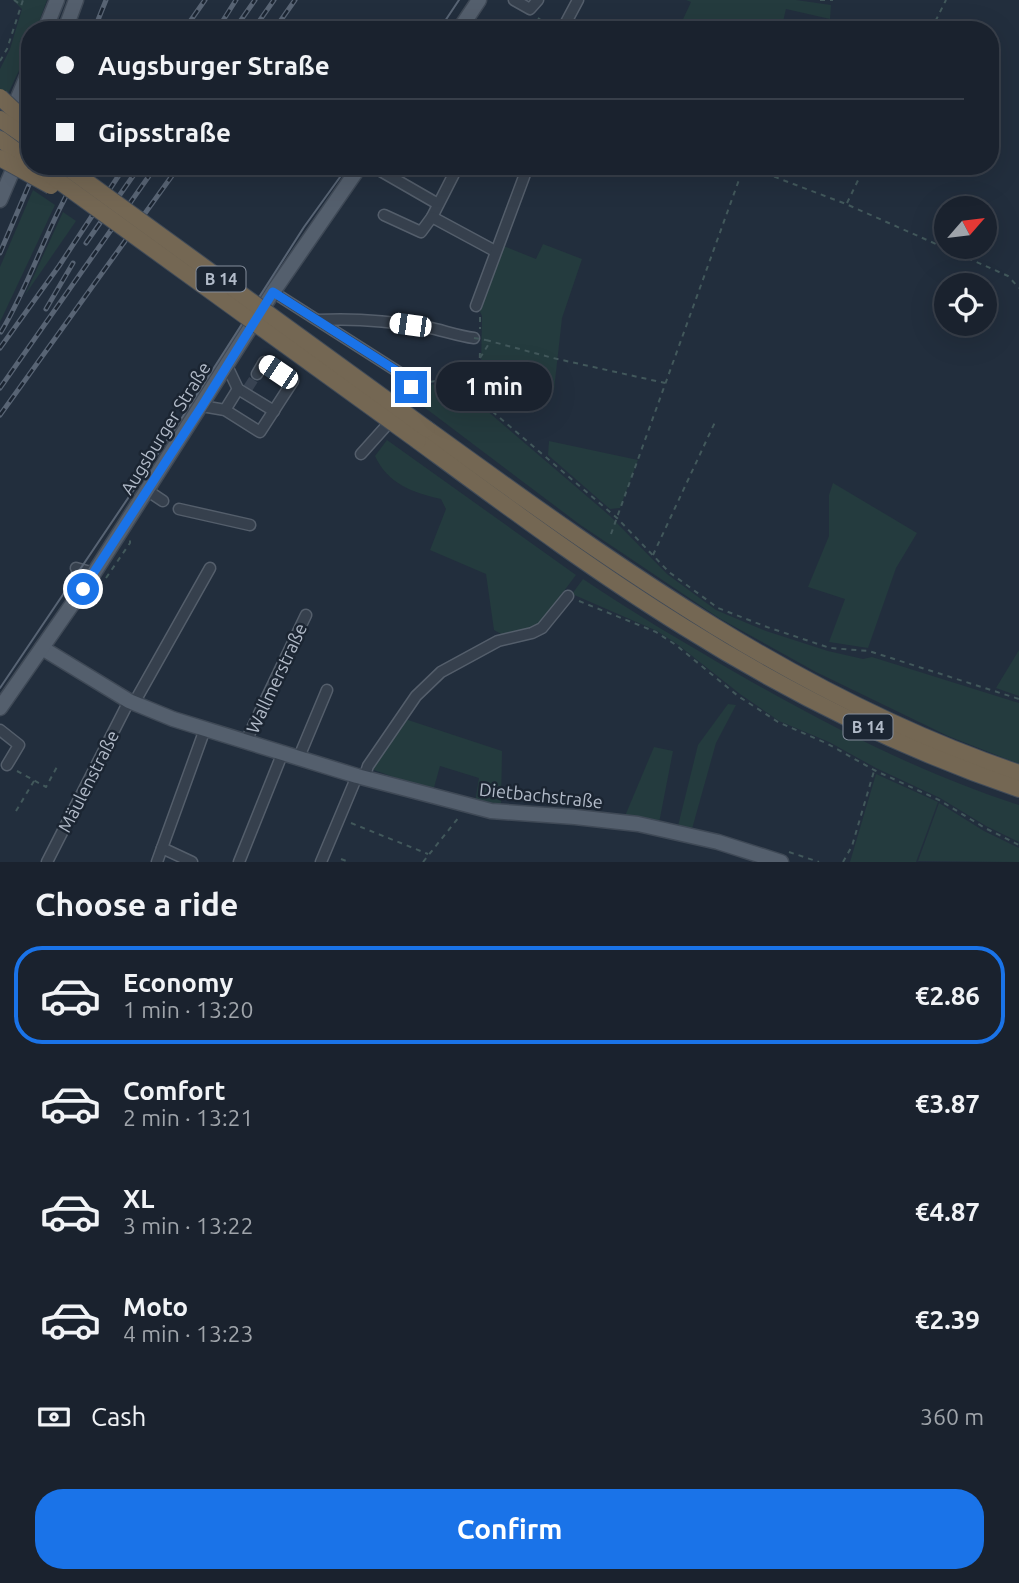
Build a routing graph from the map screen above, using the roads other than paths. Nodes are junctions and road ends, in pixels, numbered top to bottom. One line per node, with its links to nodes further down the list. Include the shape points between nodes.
1 (57, 0): 7 (main road)
2 (76, 0): 8 (main road)
3 (479, 0): 9 (main road)
4 (514, 0): 6 (street)
5 (578, 0): 10 (street)
6 (534, 5)
7 (49, 21)
8 (68, 21)
9 (465, 21)
10 (567, 21)
11 (21, 92): 14 (main road)
12 (0, 97): 16 (highway, bridge)
13 (21, 98): 14 (street)
14 (18, 99): 15 (street); 19 (main road)
15 (0, 113)
16 (21, 118)
17 (0, 119): 18 (highway, bridge)
18 (21, 134)
19 (0, 140): 21 (highway, bridge)
20 (21, 149): 33 (main road)
21 (21, 155)
22 (0, 159): 23 (highway, B 14, bridge)
23 (21, 170)
24 (29, 175): 37 (highway, B 14, bridge)
25 (50, 175): 37 (highway, B 14, bridge)
26 (77, 175): 32 (highway, B 14, bridge)
27 (81, 175): 32 (highway, B 14, bridge)
28 (354, 175): 39 (main road, Augsburger Straße)
29 (388, 175): 34 (street)
30 (453, 175): 34 (street)
31 (525, 175): 38 (street)
32 (94, 187): 49 (highway, B 14, bridge)
33 (0, 200)
34 (438, 204): 36 (street)
35 (384, 215): 36 (street, via 421,232)
36 (432, 217): 38 (street)
37 (108, 218): 49 (highway, B 14, bridge)
38 (495, 251): 40 (street)
39 (273, 292): 41 (street); 43 (main road, Augsburger Straße)
40 (476, 306)
41 (317, 320): 42 (street, via 368,320); 50 (street, via 400,373 411,387 405,405)
42 (480, 339)
43 (227, 366): 45 (street); 46 (main road, Augsburger Straße)
44 (257, 374): 48 (street, via 264,362 293,381)
45 (244, 390): 47 (street); 48 (street)
46 (202, 406): 47 (street); 51 (main road, Augsburger Straße)
47 (225, 410): 48 (street, via 260,432)
48 (274, 411)
49 (422, 435): 70 (highway, B 14, via 713,626 823,688); 72 (highway, B 14, via 565,548 685,628 807,698 891,738)
50 (361, 454)
51 (148, 491): 52 (street); 57 (main road, Augsburger Straße)
52 (163, 501)
53 (179, 509): 54 (street)
54 (250, 525)
55 (76, 568): 57 (street)
56 (211, 568): 62 (street, Mäulenstraße)
57 (94, 573): 60 (main road, Augsburger Straße)
58 (568, 596): 71 (street, via 542,628 498,641 441,672 416,696)
59 (306, 614): 66 (street, Wallmerstraße)
60 (42, 648): 62 (main road, Dietbachstraße); 63 (main road, Augsburger Straße)
61 (327, 690): 68 (street)
62 (132, 702): 64 (main road, Dietbachstraße); 75 (street, Mäulenstraße)
63 (0, 708)
64 (205, 729): 66 (main road, Dietbachstraße); 73 (street)
65 (0, 730): 69 (street, via 19,745)
66 (246, 741): 67 (main road, Dietbachstraße)
67 (283, 752): 68 (main road, Dietbachstraße); 78 (street)
68 (299, 757): 71 (main road, Dietbachstraße)
69 (7, 765)
70 (1019, 773)
71 (361, 777): 74 (main road, Dietbachstraße, via 464,806 638,824); 79 (street)
72 (1019, 789)
73 (162, 848): 76 (street); 77 (street)
74 (785, 857)
75 (47, 862)
76 (157, 862)
77 (192, 862)
78 (239, 862)
79 (321, 862)

